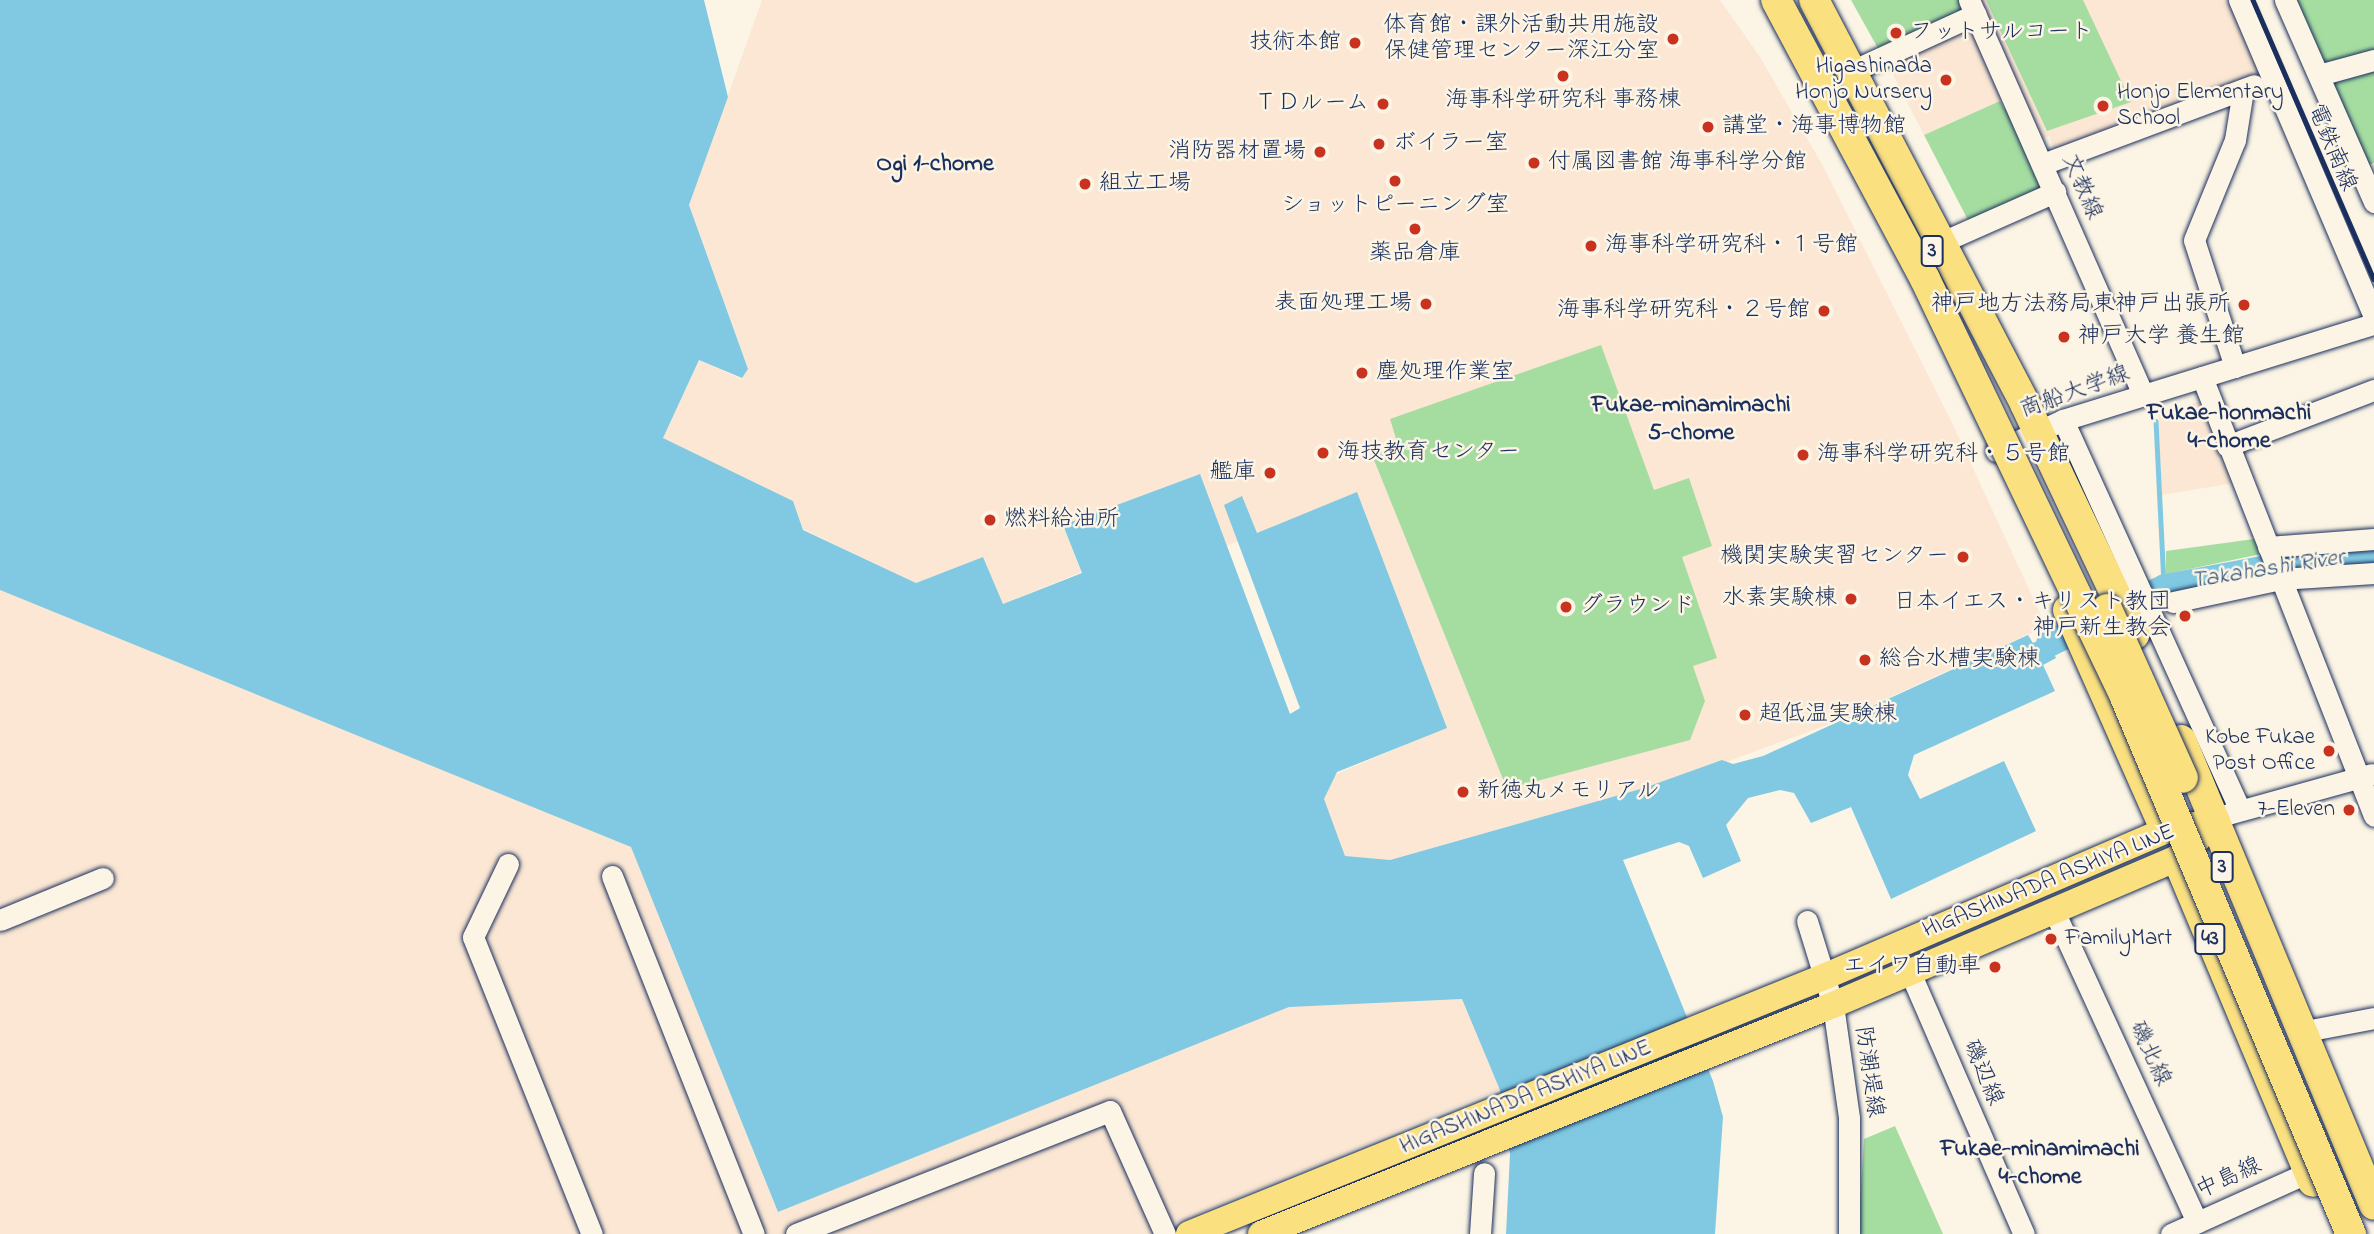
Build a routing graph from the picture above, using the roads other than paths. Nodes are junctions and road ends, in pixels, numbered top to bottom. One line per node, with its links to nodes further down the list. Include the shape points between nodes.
1 (1766, 0): 25 (highway, 43, via 1849,148)
2 (1776, 0): 64 (highway, 3, bridge, via 1925,279 2126,697)
3 (1798, 0): 65 (highway, 3, bridge, via 1941,270 2145,688)
4 (1814, 0): 9 (highway, 43)
5 (2239, 0): 11 (street, 電鉄南線)
6 (2285, 0): 10 (street)
7 (1973, 7): 9 (street); 13 (street, 文教線)
8 (2374, 60): 10 (street)
9 (1852, 71): 16 (highway, 43)
10 (2319, 75): 15 (street)
11 (2272, 79): 12 (street); 17 (street, 電鉄南線)
12 (2243, 90): 13 (street); 19 (street, via 2235,140 2194,240)
13 (2043, 164): 14 (street, 文教線)
14 (2055, 192): 16 (street); 22 (street, 文教線)
15 (2374, 202)
16 (1942, 242): 23 (highway, 43)
17 (2374, 317)
18 (2374, 324): 19 (street, 商船大学線)
19 (2235, 367): 20 (street, 商船大学線)
20 (2202, 377): 22 (street, 商船大学線); 24 (street)
21 (2374, 390): 24 (street)
22 (2143, 395): 23 (street, 商船大学線)
23 (2051, 427): 25 (street, 商船大学線); 32 (highway, 43)
24 (2227, 446): 27 (street)
25 (1996, 451): 34 (highway, 43)
26 (2374, 539): 27 (street)
27 (2269, 549): 29 (street)
28 (2374, 573): 29 (street)
29 (2280, 577): 30 (street); 31 (street)
30 (2173, 602)
31 (2367, 775): 32 (street); 33 (street)
32 (2228, 814): 34 (main road, HIGASHINADA ASHIYA LINE); 35 (main road, HIGASHINADA ASHIYA LINE); 46 (highway, 43)
33 (2374, 815)
34 (2166, 830): 35 (highway, 43); 43 (main road, HIGASHINADA ASHIYA LINE)
35 (2177, 858): 39 (main road, HIGASHINADA ASHIYA LINE); 49 (highway, 43)
36 (508, 864): 53 (street, via 473,937)
37 (612, 876): 54 (street)
38 (103, 878): 40 (street)
39 (2053, 909): 42 (main road, HIGASHINADA ASHIYA LINE); 52 (street, 磯北線)
40 (0, 920)
41 (1807, 921): 43 (street, 防潮堤線)
42 (1909, 970): 44 (main road, HIGASHINADA ASHIYA LINE); 61 (street, 磯辺線)
43 (1826, 976): 44 (street, 防潮堤線); 47 (main road, HIGASHINADA ASHIYA LINE, via 1697,1029)
44 (1833, 1005): 47 (main road, HIGASHINADA ASHIYA LINE, via 1709,1055); 60 (street, 防潮堤線, via 1850,1131)
45 (2374, 1018): 46 (street)
46 (2300, 1032): 48 (highway, 43)
47 (1496, 1124): 57 (main road, HIGASHINADA ASHIYA LINE); 58 (main road, HIGASHINADA ASHIYA LINE)
48 (2364, 1156): 51 (highway, 43)
49 (2309, 1172): 52 (street, 中島線); 63 (highway, 43)
50 (1484, 1173): 59 (street)
51 (2374, 1205)
52 (2197, 1222): 62 (street, 中島線)
53 (592, 1234)
54 (754, 1234)
55 (796, 1234): 56 (street, via 1110,1111)
56 (1165, 1234)
57 (1189, 1234)
58 (1261, 1234)
59 (1480, 1234)
60 (1849, 1234)
61 (2024, 1234)
62 (2173, 1234)
63 (2335, 1234)
64 (2351, 1234)
65 (2373, 1234)

